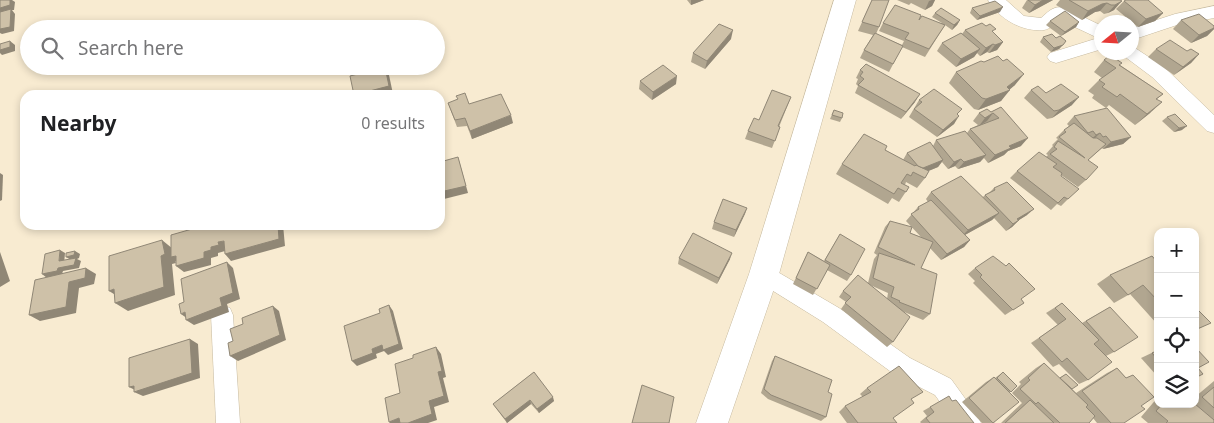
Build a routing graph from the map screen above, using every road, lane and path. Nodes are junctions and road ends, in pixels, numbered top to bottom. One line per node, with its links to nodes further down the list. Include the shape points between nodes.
1 (845, 0): 10 (main road)
2 (996, 0): 4 (street, via 1019,20 1044,24 1059,12)
3 (1214, 12): 5 (street)
4 (1094, 30)
5 (1139, 32)
6 (1094, 45): 7 (street)
7 (1056, 57)
8 (1139, 58): 9 (street, via 1158,72)
9 (1214, 126)
10 (764, 274): 13 (main road); 14 (street, via 832,315 902,366 943,388)
11 (222, 315): 12 (street)
12 (228, 423)
13 (712, 423)
14 (969, 423)

